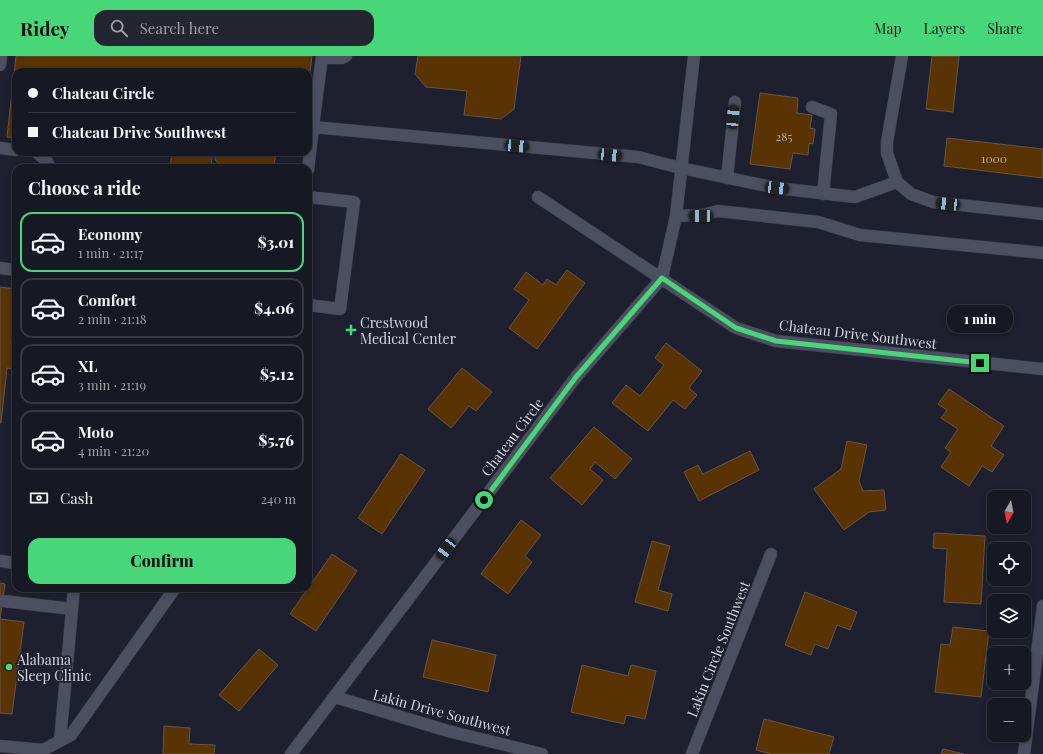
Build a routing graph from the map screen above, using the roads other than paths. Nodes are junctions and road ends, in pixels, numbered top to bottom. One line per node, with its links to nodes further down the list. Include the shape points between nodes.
1 (1, 56): 6 (street)
2 (346, 56): 5 (street)
3 (694, 56): 15 (street)
4 (902, 56): 17 (street, via 887,142)
5 (322, 57): 9 (street)
6 (0, 65)
7 (735, 102): 16 (street)
8 (812, 107): 18 (street, via 831,114)
9 (313, 128): 10 (street); 15 (street, via 638,158)
10 (312, 136)
11 (0, 148): 12 (street)
12 (12, 150)
13 (41, 156): 14 (street)
14 (48, 164)
15 (681, 168): 16 (street); 22 (street)
16 (727, 178): 18 (street)
17 (897, 182): 18 (street, via 855,197); 21 (street, via 912,194 933,202)
18 (823, 194)
19 (312, 197): 27 (street, via 354,202 340,309)
20 (538, 197): 26 (street, Chateau Drive Southwest)
21 (1043, 214)
22 (676, 216): 23 (street, via 701,216 718,211 818,222 860,235); 26 (street)
23 (1043, 253)
24 (0, 268): 25 (street)
25 (12, 270)
26 (662, 278): 28 (street, Chateau Drive Southwest, via 736,328 776,341); 37 (street, Chateau Circle, via 576,377)
27 (312, 306)
28 (1043, 369)
29 (771, 554): 42 (street, Lakin Circle Southwest)
30 (0, 561): 31 (street)
31 (12, 562)
32 (74, 592): 36 (street)
33 (172, 592): 38 (street, via 71,735)
34 (3, 601): 36 (street)
35 (1043, 606): 43 (street)
36 (72, 609): 38 (street)
37 (335, 697): 40 (street, Chateau Circle); 41 (street, Lakin Drive Southwest, via 448,731)
38 (60, 741): 39 (street, via 43,750)
39 (0, 746)
40 (291, 754)
41 (542, 754)
42 (692, 754)
43 (1024, 754)

